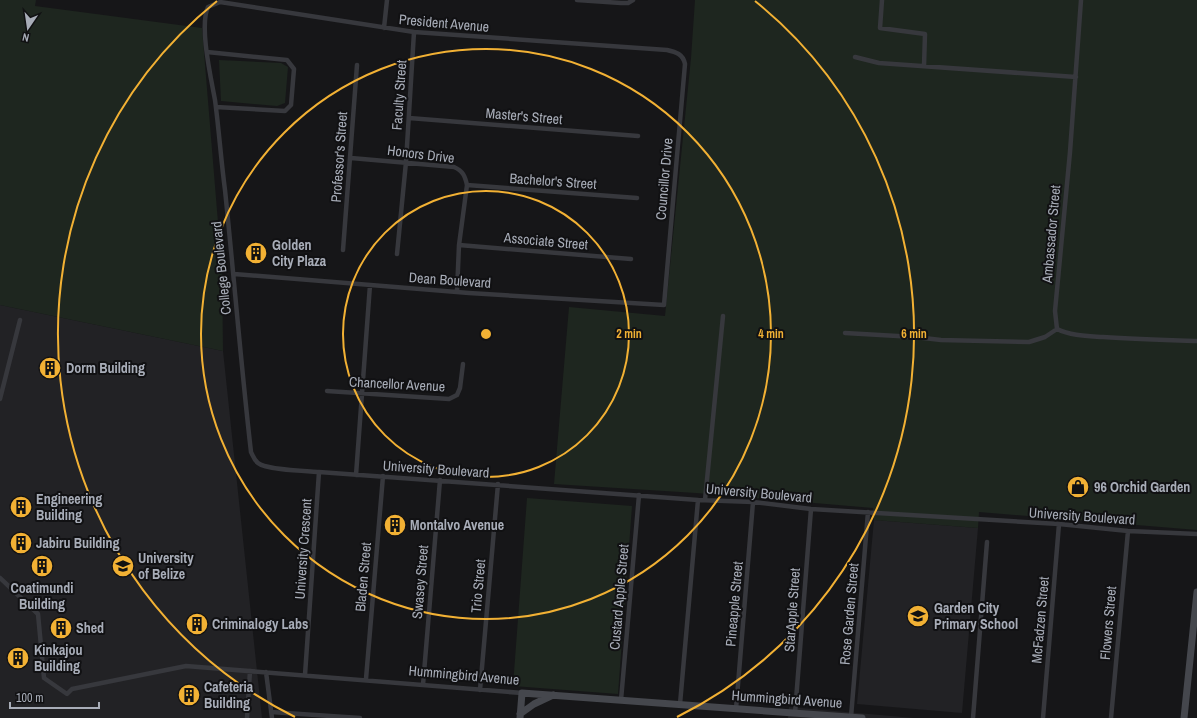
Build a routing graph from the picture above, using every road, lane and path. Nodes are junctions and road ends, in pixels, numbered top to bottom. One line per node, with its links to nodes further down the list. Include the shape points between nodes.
1 (387, 0): 7 (street)
2 (577, 0): 3 (street, via 628,3)
3 (633, 0)
4 (882, 0): 13 (street, via 880,28 925,34)
5 (1081, 0): 14 (street, Ambassador Street)
6 (208, 7): 7 (street, President Avenue, via 220,2); 9 (street, College Boulevard, via 204,21)
7 (384, 28): 8 (street, President Avenue)
8 (414, 32): 10 (street, President Avenue, via 667,50); 16 (street, Faculty Street)
9 (207, 52): 15 (street, College Boulevard); 15 (street, via 287,60 294,69 291,105 285,111)
10 (681, 55): 29 (street, Councillor Drive, via 685,64)
11 (855, 57): 13 (street, via 879,63)
12 (357, 65): 18 (street, Professor's Street)
13 (924, 66): 14 (street)
14 (1076, 76): 32 (street, Ambassador Street, via 1055,311)
15 (216, 107): 26 (street, College Boulevard)
16 (409, 118): 17 (street, Master's Street); 19 (street, Faculty Street)
17 (638, 136)
18 (351, 158): 19 (street, Honors Drive); 23 (street, Professor's Street)
19 (406, 162): 20 (street, Honors Drive, via 454,166 461,170); 24 (street, Faculty Street)
20 (467, 185): 21 (street, Bachelor's Street); 22 (street)
21 (636, 198)
22 (459, 245): 25 (street, Associate Street); 28 (street)
23 (343, 250)
24 (397, 254)
25 (631, 259)
26 (234, 274): 27 (street, Dean Boulevard); 40 (street, College Boulevard, via 244,389 254,458 264,466)
27 (370, 285): 28 (street, Dean Boulevard); 38 (street)
28 (457, 292): 29 (street, Dean Boulevard)
29 (664, 305)
30 (723, 316): 47 (street)
31 (20, 320): 37 (street)
32 (1057, 329): 33 (street, via 1045,337 1029,342 941,340); 34 (street, via 1064,333 1084,335)
33 (844, 333)
34 (1197, 341)
35 (463, 364): 38 (street, Chancellor Avenue, via 460,388 457,395 449,399)
36 (327, 391): 38 (street, Chancellor Avenue)
37 (1, 393): 39 (street)
38 (361, 393): 41 (street)
39 (0, 399)
40 (319, 472): 41 (street, University Boulevard); 59 (street, University Crescent)
41 (356, 474): 42 (street, University Boulevard)
42 (383, 476): 43 (street, University Boulevard); 60 (street, Bladen Street)
43 (440, 480): 44 (street, University Boulevard); 61 (street, Swasey Street)
44 (498, 484): 45 (street, University Boulevard); 62 (street, Trio Street)
45 (639, 495): 46 (street, University Boulevard); 65 (street, Custard Apple Street)
46 (698, 500): 47 (street, University Boulevard); 66 (street)
47 (705, 500): 48 (street, University Boulevard)
48 (753, 502): 49 (street, University Boulevard); 67 (street, Pineapple Street)
49 (811, 509): 50 (street, University Boulevard); 69 (street, StarApple Street)
50 (868, 512): 51 (street, University Boulevard); 71 (street, Rose Garden Street)
51 (1059, 524): 52 (street, University Boulevard); 77 (street, McFadzen Street)
52 (1128, 531): 53 (street, University Boulevard); 78 (street, Flowers Street)
53 (1197, 534)
54 (987, 542): 76 (street)
55 (0, 578): 57 (street, Hummingbird Avenue, via 38,614 44,678 67,694 72,689 186,666)
56 (1197, 592): 79 (street)
57 (250, 671): 58 (street, Hummingbird Avenue); 72 (street)
58 (266, 672): 59 (street, Hummingbird Avenue); 68 (street)
59 (305, 675): 60 (street, Hummingbird Avenue)
60 (366, 680): 61 (street, Hummingbird Avenue)
61 (423, 685): 62 (street, Hummingbird Avenue)
62 (480, 690): 63 (street, Hummingbird Avenue)
63 (522, 692): 64 (street, Hummingbird Avenue); 70 (street)
64 (554, 695): 65 (street, Hummingbird Avenue); 70 (street, via 534,704)
65 (621, 700): 66 (street, Hummingbird Avenue)
66 (680, 704): 67 (street, Hummingbird Avenue)
67 (736, 709): 69 (street, Hummingbird Avenue)
68 (271, 712): 73 (street); 74 (street)
69 (795, 713): 71 (street, Hummingbird Avenue)
70 (520, 716)
71 (851, 717): 75 (street, Hummingbird Avenue)
72 (247, 718)
73 (272, 718)
74 (360, 718)
75 (862, 718)
76 (973, 718)
77 (1043, 718)
78 (1111, 718)
79 (1184, 718)

